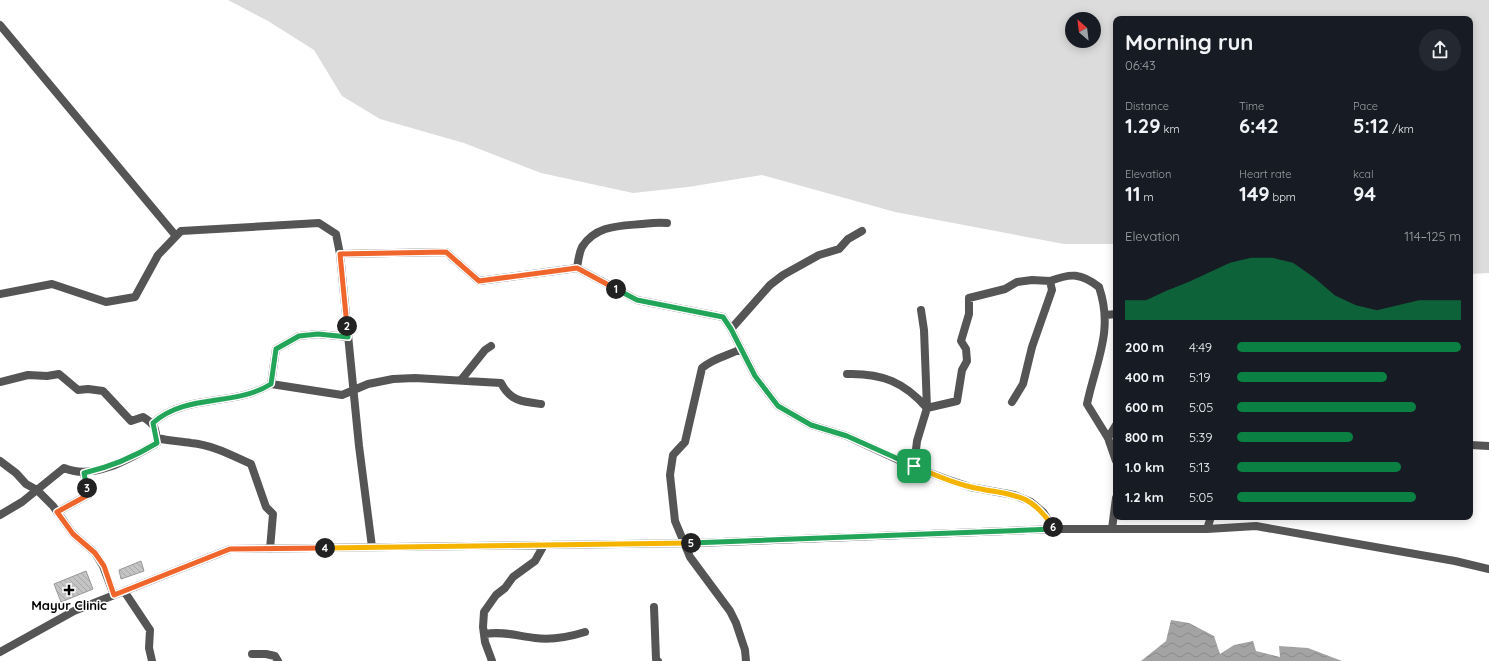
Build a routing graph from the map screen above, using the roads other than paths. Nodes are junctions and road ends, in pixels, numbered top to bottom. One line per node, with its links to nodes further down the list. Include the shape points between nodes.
1 (0, 25): 4 (street)
2 (667, 223): 6 (street, via 657,221 623,224 592,236 581,248)
3 (862, 231): 12 (street, via 848,239 839,249 819,255 783,275 770,285)
4 (176, 236): 5 (street, via 180,231 319,223 336,234); 8 (street, via 158,255 135,297 106,302 52,284)
5 (340, 254): 6 (street, via 446,252 479,281); 13 (street)
6 (577, 268): 12 (street, via 637,300 723,317)
7 (1050, 281): 11 (street, via 1064,275 1088,279 1099,287); 21 (street, via 1052,290 1032,347 1024,384); 23 (street, via 1017,282 1005,289 968,298 969,314 961,341 966,349 967,361 962,370 957,401)
8 (0, 294)
9 (920, 310): 23 (street, via 924,330)
10 (1113, 314): 11 (street)
11 (1106, 315): 27 (street, via 1103,341 1087,404)
12 (731, 329): 15 (street)
13 (348, 337): 19 (street, via 318,334 299,336 276,349); 20 (street)
14 (491, 346): 17 (street)
15 (741, 349): 32 (street, via 755,376 778,406 811,425 847,436); 42 (street, via 710,360 702,368 685,442 673,456 670,476 675,520)
16 (847, 374): 23 (street, via 870,374 892,380 916,396)
17 (461, 380): 20 (street, via 393,379); 22 (street, via 502,383 506,392 521,402)
18 (0, 382): 24 (street, via 28,375 59,374 78,390 103,391 131,421 143,418)
19 (271, 384): 20 (street, via 342,395); 24 (street, via 241,396 181,406)
20 (353, 389): 44 (street)
21 (1012, 402)
22 (541, 404)
23 (927, 408): 32 (street, via 917,441)
24 (153, 423): 26 (street)
25 (1113, 430): 27 (street)
26 (157, 438): 33 (street, via 157,443 127,460); 45 (street, via 201,445 251,464 266,506 272,514)
27 (1108, 438): 30 (street)
28 (1473, 445): 29 (street)
29 (1489, 446)
30 (1113, 452)
31 (0, 461): 34 (street, via 26,484)
32 (914, 466): 39 (street, via 970,487 1014,495 1031,502 1043,512)
33 (84, 473): 34 (street, via 64,468); 35 (street, via 88,495)
34 (37, 490): 35 (street); 36 (street)
35 (57, 512): 48 (street, via 73,534 95,553 104,566)
36 (0, 515)
37 (1113, 520): 40 (street)
38 (1210, 520): 41 (street)
39 (1054, 529): 40 (street); 42 (street)
40 (1112, 529): 41 (street)
41 (1207, 529): 46 (street, via 1256,526)
42 (684, 543): 43 (street); 58 (street, via 701,575 730,611 742,637)
43 (544, 545): 44 (street); 51 (street, via 535,561 513,577 484,612)
44 (372, 547): 45 (street)
45 (270, 549): 47 (street, via 230,549)
46 (1489, 569)
47 (124, 591): 48 (street); 54 (street, via 150,630 149,648)
48 (114, 595): 52 (street, via 74,611)
49 (654, 607): 57 (street)
50 (585, 632): 51 (street, via 548,639 496,632)
51 (485, 634): 56 (street, via 485,642)
52 (0, 652)
53 (252, 654): 55 (street, via 274,656)
54 (152, 661)
55 (278, 661)
56 (492, 661)
57 (658, 661)
58 (746, 661)

